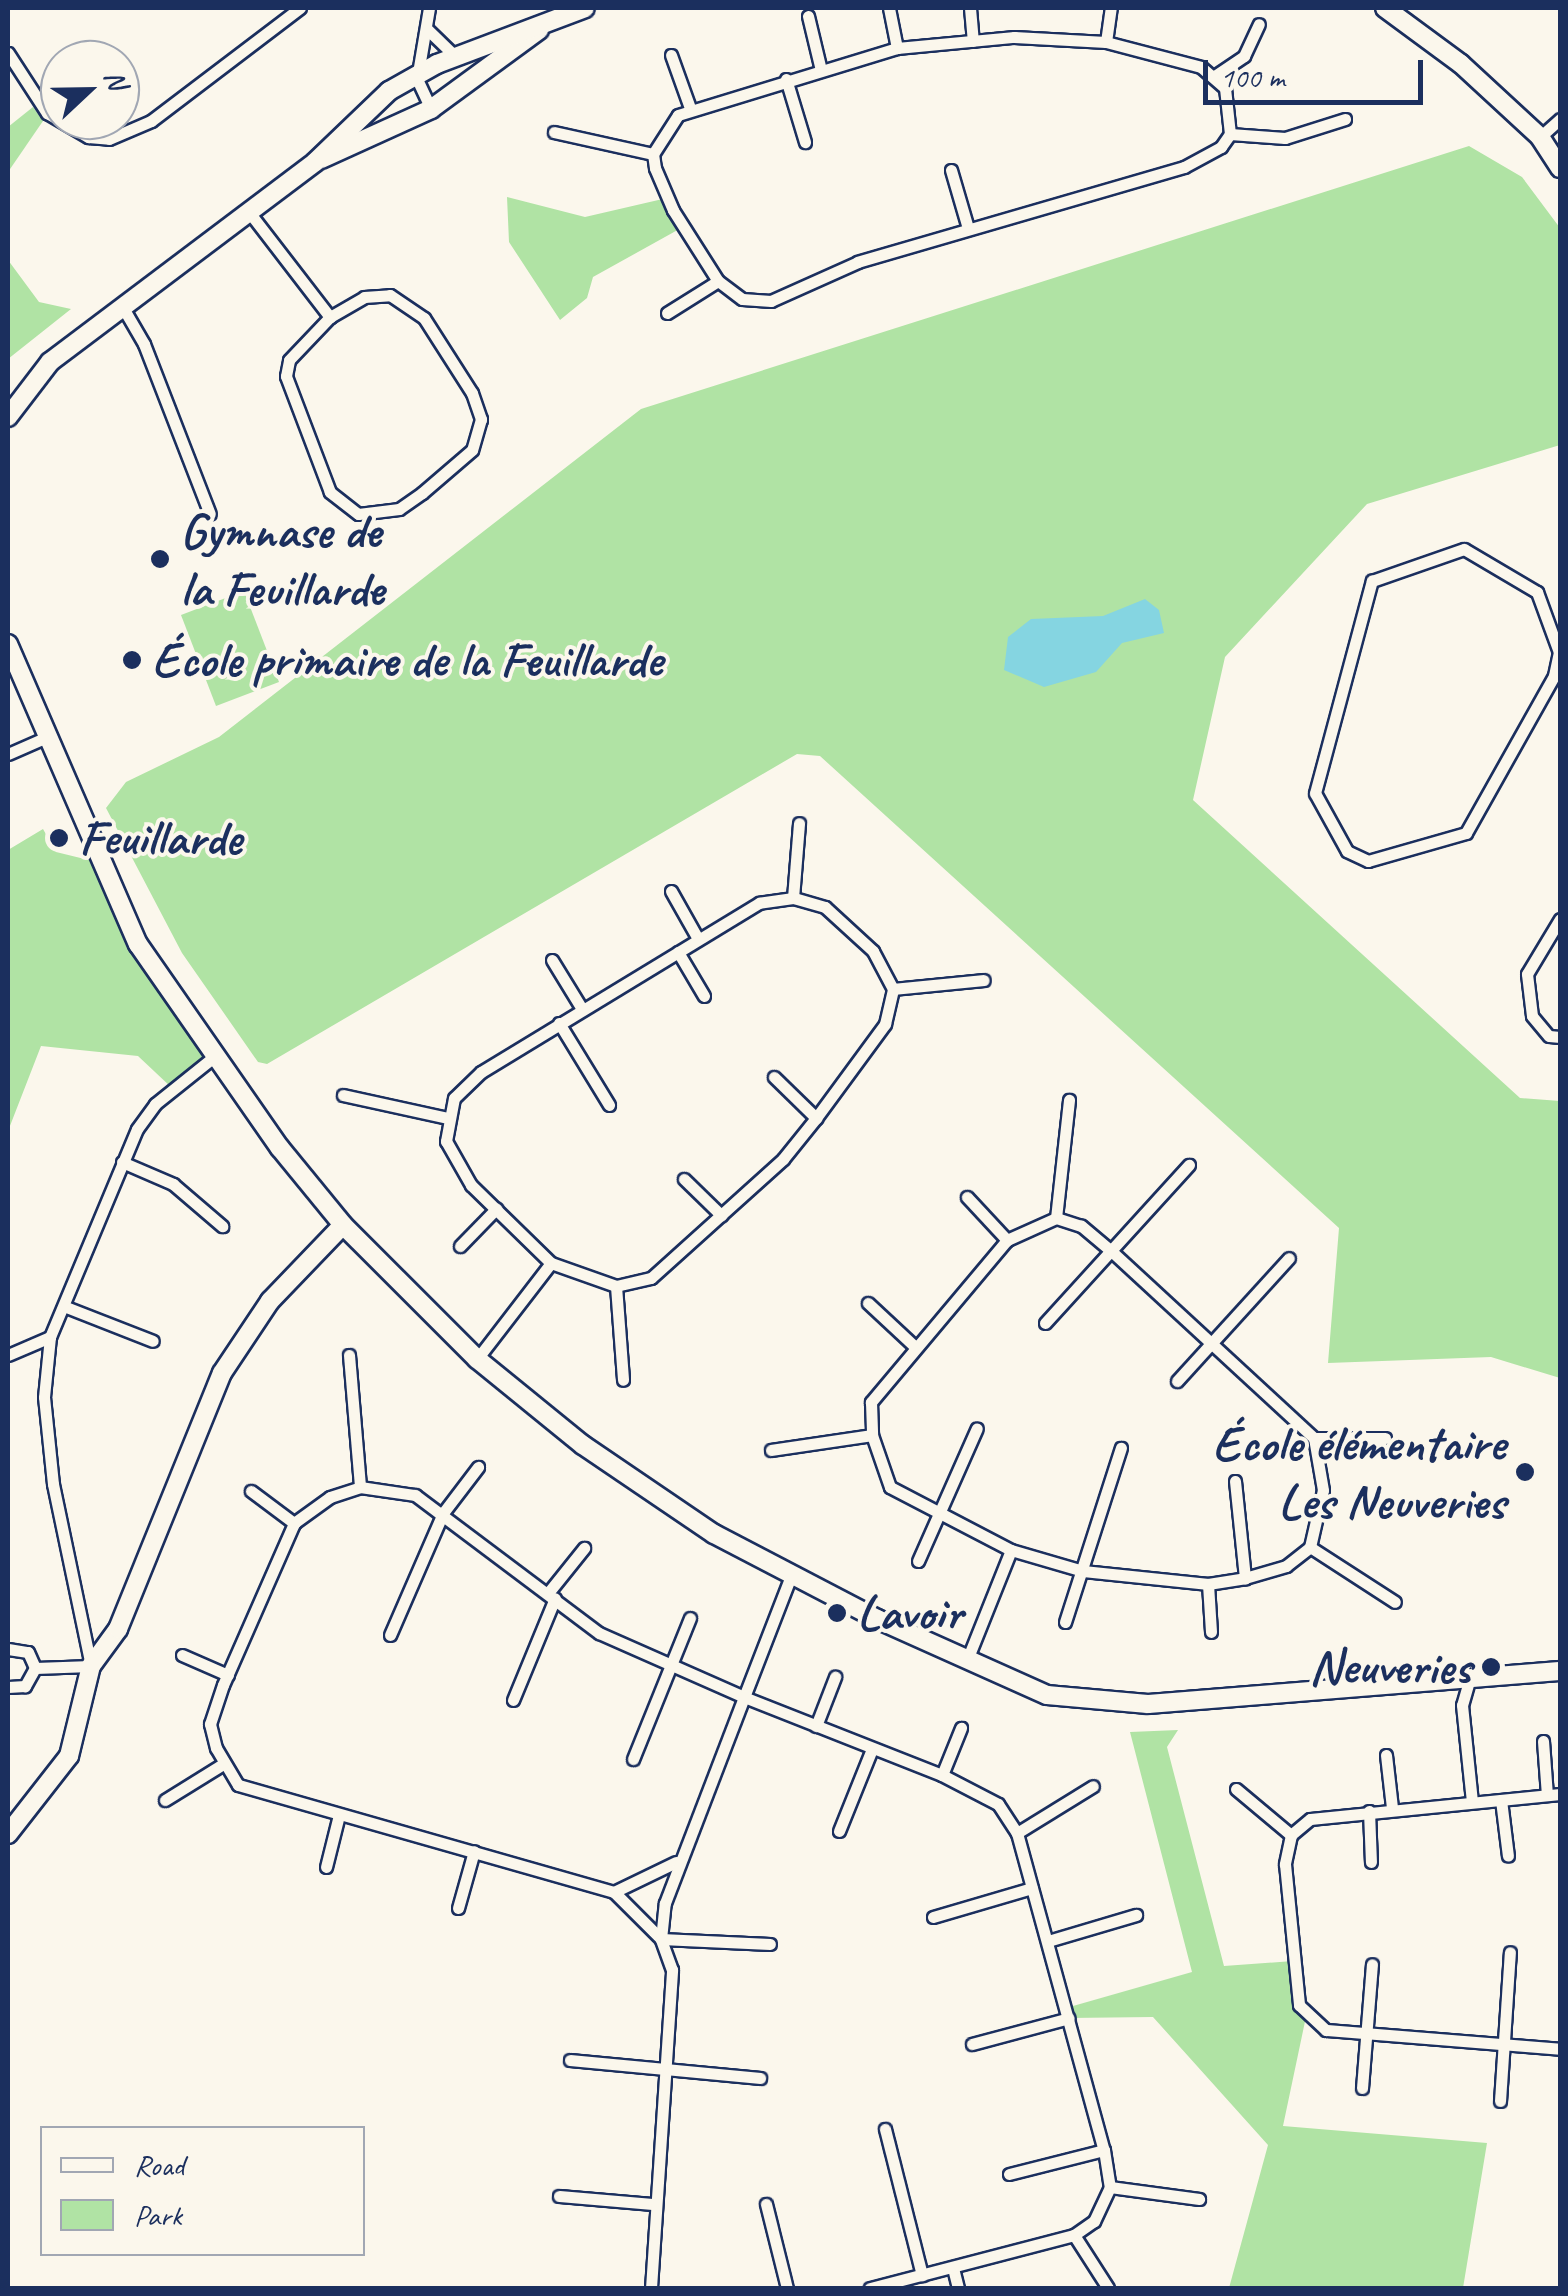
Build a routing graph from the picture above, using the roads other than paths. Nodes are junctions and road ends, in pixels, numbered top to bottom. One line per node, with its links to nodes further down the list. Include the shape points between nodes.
1 (300, 8): 15 (street, via 151,122 110,139 88,137 46,112)
2 (428, 8): 11 (street)
3 (585, 8): 9 (street)
4 (889, 8): 14 (street)
5 (970, 8): 12 (street)
6 (1111, 8): 13 (street)
7 (1385, 8): 28 (street, via 1461,64)
8 (808, 16): 18 (street)
9 (547, 24): 17 (street); 22 (street)
10 (1259, 24): 20 (street, via 1244,56)
11 (427, 29): 17 (street); 19 (street)
12 (972, 41): 13 (street); 14 (street)
13 (1106, 42): 20 (street)
14 (897, 48): 18 (street)
15 (8, 53)
16 (672, 55): 23 (street)
17 (456, 56): 19 (street)
18 (822, 70): 21 (street)
19 (419, 72): 22 (street); 31 (street)
20 (1216, 76): 27 (street, via 1230,101)
21 (786, 80): 23 (street); 29 (street)
22 (430, 108): 31 (street)
23 (690, 108): 30 (street, via 665,130)
24 (1345, 119): 27 (street, via 1286,138)
25 (1560, 120): 28 (street)
26 (554, 132): 30 (street)
27 (1230, 134): 35 (street, via 1221,148 1184,167)
28 (1540, 136): 32 (street)
29 (805, 142)
30 (654, 154): 36 (street, via 673,210)
31 (315, 162): 34 (street)
32 (1560, 168)
33 (951, 170): 35 (street)
34 (248, 212): 37 (street); 39 (street)
35 (968, 228): 36 (street, via 858,262 770,302 742,299)
36 (718, 281): 38 (street)
37 (122, 306): 40 (street, via 50,362); 41 (street, via 144,344)
38 (668, 314)
39 (330, 316): 39 (street, via 380,294 404,300 424,318 478,405 472,450 399,509 358,514 330,492 289,392 288,360)
40 (8, 417)
41 (210, 514)
42 (8, 644): 45 (street)
43 (1560, 651): 43 (street, via 1537,592 1464,549 1372,580 1316,776 1315,793 1347,851 1368,861 1466,833 1554,676)
44 (8, 666): 45 (street)
45 (23, 681): 46 (street)
46 (46, 737): 47 (street); 61 (street, via 138,944)
47 (8, 754)
48 (799, 823): 50 (street)
49 (671, 891): 52 (street)
50 (793, 898): 52 (street, via 760,902); 56 (street, via 825,907 872,951)
51 (1560, 919): 60 (street, via 1528,974 1532,1016 1548,1036)
52 (698, 940): 53 (street)
53 (678, 952): 57 (street); 58 (street)
54 (552, 960): 58 (street)
55 (984, 980): 56 (street)
56 (893, 990): 67 (street, via 885,1024)
57 (704, 996)
58 (582, 1010): 59 (street)
59 (559, 1024): 65 (street); 66 (street, via 481,1072 454,1098)
60 (1560, 1037)
61 (215, 1056): 68 (street, via 155,1104); 75 (street)
62 (774, 1077): 67 (street)
63 (343, 1095): 66 (street)
64 (1069, 1100): 74 (street)
65 (609, 1106)
66 (448, 1118): 72 (street, via 446,1141 471,1184)
67 (816, 1118): 73 (street)
68 (122, 1162): 76 (street, via 173,1184); 84 (street)
69 (1188, 1166): 79 (street)
70 (684, 1180): 73 (street)
71 (968, 1197): 77 (street)
72 (496, 1209): 78 (street); 81 (street)
73 (721, 1215): 82 (street, via 651,1278)
74 (1056, 1218): 77 (street); 79 (street, via 1081,1226)
75 (343, 1225): 92 (street); 125 (street, via 270,1301 222,1373 118,1629)
76 (222, 1226)
77 (1007, 1240): 88 (street)
78 (460, 1246)
79 (1110, 1250): 85 (street); 89 (street)
80 (1289, 1258): 89 (street)
81 (551, 1262): 82 (street); 92 (street)
82 (616, 1286): 93 (street)
83 (868, 1303): 88 (street)
84 (66, 1307): 86 (street); 87 (street)
85 (1045, 1323)
86 (50, 1337): 90 (street); 125 (street, via 44,1397 53,1484)
87 (153, 1341)
88 (913, 1346): 96 (street, via 870,1402)
89 (1210, 1347): 94 (street); 97 (street)
90 (8, 1355)
91 (349, 1355): 103 (street)
92 (477, 1358): 113 (street, via 583,1445)
93 (623, 1380)
94 (1177, 1382)
95 (978, 1428): 106 (street)
96 (872, 1435): 100 (street); 106 (street, via 890,1486)
97 (1314, 1438): 98 (street); 108 (street, via 1324,1490)
98 (1385, 1438)
99 (1121, 1448): 112 (street)
100 (771, 1450)
101 (478, 1467): 105 (street)
102 (1234, 1481): 114 (street)
103 (360, 1486): 105 (street, via 415,1495); 107 (street, via 330,1497)
104 (251, 1491): 107 (street)
105 (443, 1513): 116 (street); 121 (street)
106 (942, 1513): 110 (street); 111 (street)
107 (294, 1523): 129 (street)
108 (1310, 1547): 114 (street, via 1286,1566); 117 (street)
109 (584, 1548): 116 (street)
110 (1011, 1550): 112 (street); 124 (street)
111 (918, 1561)
112 (1083, 1571): 115 (street); 119 (street)
113 (792, 1576): 124 (street); 133 (street)
114 (1245, 1578): 115 (street)
115 (1208, 1584): 120 (street)
116 (552, 1595): 126 (street, via 598,1633); 134 (street)
117 (1395, 1602)
118 (690, 1618): 126 (street)
119 (1065, 1622)
120 (1211, 1632)
121 (390, 1636)
122 (8, 1647): 127 (street, via 28,1652)
123 (182, 1655): 129 (street)
124 (968, 1660): 131 (street, via 1047,1695 1148,1704)
125 (91, 1666): 127 (street); 151 (street, via 69,1756 39,1797)
126 (667, 1667): 133 (street); 140 (street)
127 (35, 1668): 132 (street, via 25,1686)
128 (1560, 1670): 131 (street)
129 (228, 1675): 141 (street, via 210,1724)
130 (834, 1676): 135 (street)
131 (1469, 1680): 148 (street, via 1462,1705)
132 (8, 1687)
133 (744, 1696): 135 (street); 159 (street)
134 (513, 1700)
135 (816, 1726): 138 (street)
136 (961, 1728): 142 (street)
137 (1543, 1741): 145 (street)
138 (872, 1748): 142 (street); 153 (street)
139 (1386, 1755): 149 (street)
140 (633, 1759)
141 (223, 1764): 146 (street); 152 (street, via 238,1785)
142 (942, 1774): 154 (street, via 998,1804)
143 (1093, 1786): 154 (street)
144 (1236, 1789): 156 (street)
145 (1554, 1795): 147 (street)
146 (165, 1800)
147 (1501, 1800): 148 (street); 158 (street)
148 (1472, 1802): 149 (street)
149 (1392, 1808): 150 (street)
150 (1369, 1811): 156 (street, via 1310,1819); 160 (street)
151 (13, 1815): 155 (street)
152 (339, 1815): 157 (street); 161 (street)
153 (839, 1831)
154 (1018, 1833): 162 (street)
155 (8, 1834)
156 (1291, 1835): 173 (street, via 1286,1864 1299,2005 1326,2030)
157 (474, 1851): 163 (street); 164 (street)
158 (1508, 1856)
159 (676, 1862): 163 (street); 167 (street)
160 (1371, 1862)
161 (326, 1867)
162 (1032, 1888): 166 (street); 168 (street)
163 (614, 1892): 167 (street)
164 (458, 1908)
165 (1136, 1915): 168 (street)
166 (933, 1917)
167 (662, 1939): 169 (street); 178 (street, via 672,1970)
168 (1048, 1942): 172 (street)
169 (770, 1944)
170 (1510, 1952): 175 (street)
171 (1372, 1964): 173 (street)
172 (1069, 2018): 174 (street); 183 (street)
173 (1367, 2034): 175 (street); 180 (street)
174 (972, 2044)
175 (1506, 2044): 176 (street); 181 (street)
176 (1560, 2050)
177 (570, 2060): 178 (street)
178 (663, 2069): 179 (street); 188 (street)
179 (760, 2078)
180 (1362, 2088)
181 (1500, 2101)
182 (886, 2130): 192 (street)
183 (1104, 2150): 184 (street); 185 (street)
184 (1009, 2174)
185 (1110, 2186): 187 (street); 190 (street, via 1094,2222)
186 (559, 2196): 188 (street)
187 (1199, 2199)
188 (653, 2204): 193 (street)
189 (766, 2204): 194 (street)
190 (1074, 2235): 191 (street); 197 (street)
191 (953, 2268): 192 (street); 196 (street)
192 (922, 2275): 195 (street)
193 (651, 2288)
194 (786, 2288)
195 (870, 2288)
196 (958, 2288)
197 (1108, 2288)

